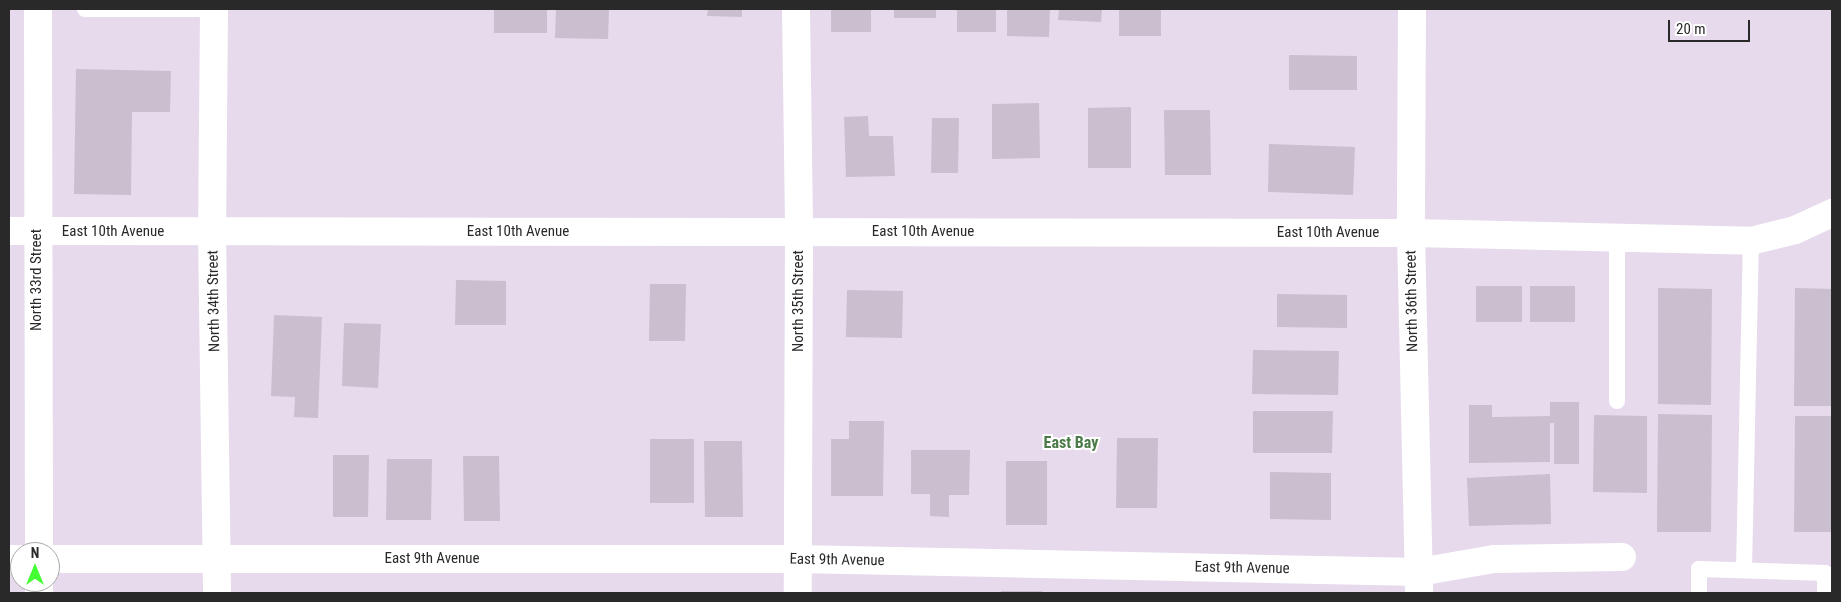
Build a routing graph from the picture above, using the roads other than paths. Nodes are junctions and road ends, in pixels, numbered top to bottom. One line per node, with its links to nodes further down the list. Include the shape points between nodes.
1 (38, 9): 9 (street, North 33rd Street)
2 (85, 9): 3 (lane)
3 (214, 9): 8 (street, North 34th Street)
4 (796, 9): 10 (street, North 35th Street)
5 (1412, 9): 11 (street, North 36th Street)
6 (1832, 213): 13 (street, East 10th Avenue, via 1794,230)
7 (9, 231): 9 (street, East 10th Avenue)
8 (212, 231): 9 (street, East 10th Avenue); 10 (street, East 10th Avenue); 18 (street, North 34th Street)
9 (37, 232): 15 (street, North 33rd Street)
10 (800, 232): 11 (street, East 10th Avenue); 19 (street, North 35th Street)
11 (1411, 233): 12 (street, East 10th Avenue); 21 (street, North 36th Street)
12 (1617, 237): 13 (street, East 10th Avenue); 14 (lane)
13 (1751, 241): 20 (lane)
14 (1617, 401)
15 (39, 542)
16 (1622, 557): 21 (street, East 9th Avenue, via 1494,559)
17 (60, 559): 18 (street, East 9th Avenue)
18 (218, 559): 19 (street, East 9th Avenue); 22 (street, North 34th Street)
19 (798, 559): 21 (street, East 9th Avenue); 23 (street, North 35th Street)
20 (1744, 570): 24 (lane, via 1699,569); 25 (lane, via 1825,573)
21 (1419, 583)
22 (217, 593)
23 (798, 593)
24 (1699, 593)
25 (1825, 593)

